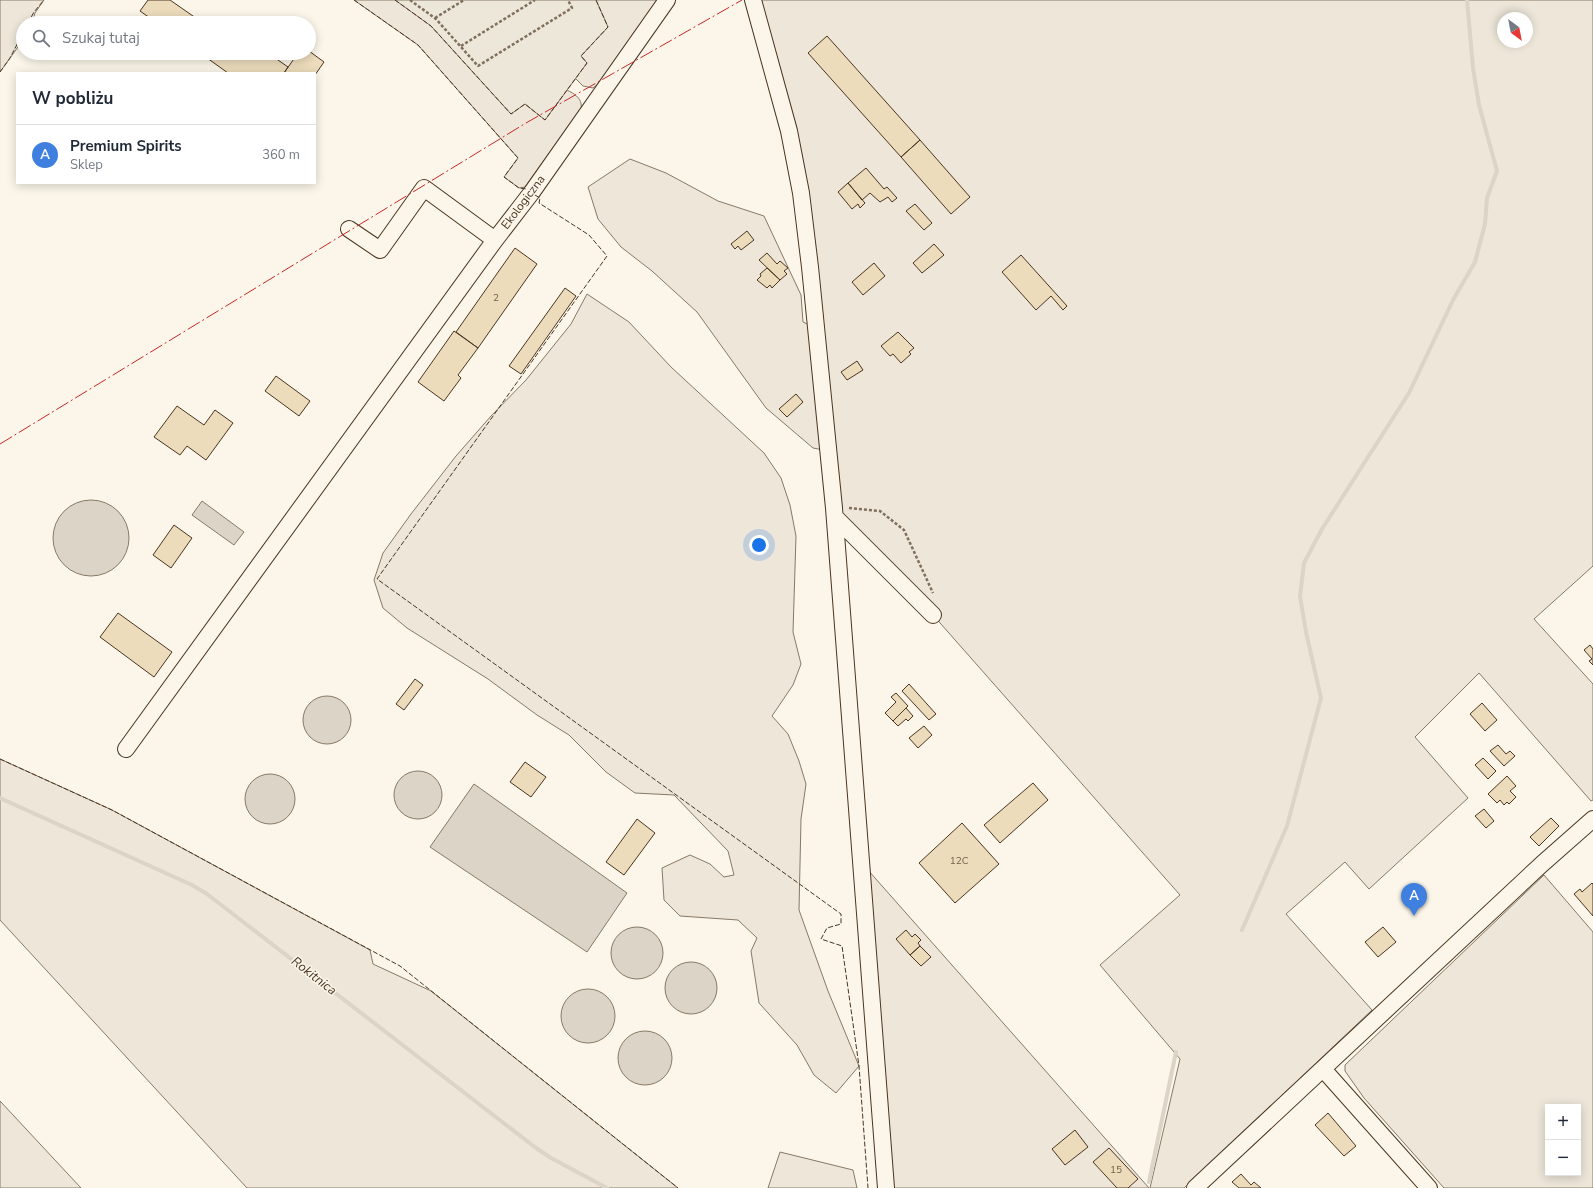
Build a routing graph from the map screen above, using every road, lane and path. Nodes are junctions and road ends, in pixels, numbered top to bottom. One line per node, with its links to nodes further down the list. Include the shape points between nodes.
1 (410, 0): 7 (path)
2 (464, 0): 7 (path)
3 (534, 0): 8 (path)
4 (568, 0): 8 (path, via 572,8 478,66)
5 (667, 0): 10 (street, Ekologiczna, via 532,192)
6 (754, 4): 11 (street, via 789,131 801,193)
7 (435, 18): 8 (path)
8 (461, 46)
9 (349, 229): 10 (street, Ekologiczna, via 380,250 424,188)
10 (495, 240): 13 (street)
11 (835, 513): 12 (street); 12 (path, via 857,508 880,511 904,530 934,596); 16 (street)
12 (933, 615)
13 (126, 749)
14 (1593, 819): 15 (street)
15 (1323, 1069): 17 (street); 18 (street)
16 (886, 1188)
17 (1195, 1188)
18 (1429, 1188)

